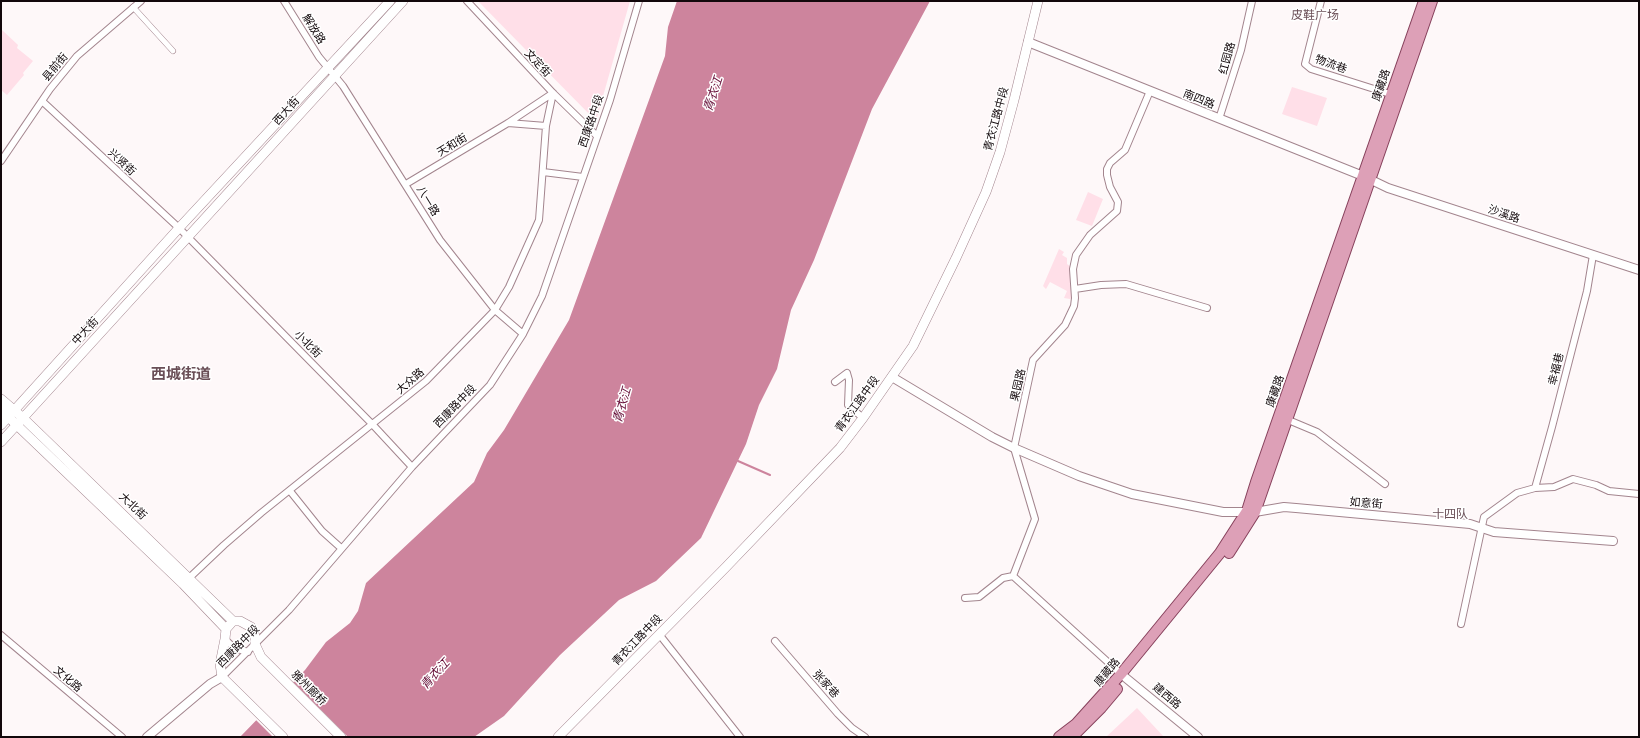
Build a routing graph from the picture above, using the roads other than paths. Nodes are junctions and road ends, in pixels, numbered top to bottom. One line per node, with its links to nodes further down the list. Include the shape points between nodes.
1 (141, 1): 12 (street, 县前街)
2 (284, 1): 15 (street, 解放路)
3 (390, 1): 15 (main road, 西大街)
4 (403, 1): 16 (main road, 西大街)
5 (467, 1): 18 (street, 文定街)
6 (639, 1): 24 (street, 西康路中段)
7 (1038, 1): 13 (main road, 青衣江路中段)
8 (1252, 1): 21 (street, 红园路, via 1241,50)
9 (1322, 1): 19 (street, 物流巷, via 1303,63 1311,69)
10 (1424, 1): 19 (main road, 康藏路)
11 (1432, 1): 28 (main road, 康藏路)
12 (133, 7): 14 (street); 20 (street, 县前街, via 77,56)
13 (1028, 42): 17 (street, 南四路); 38 (main road, 青衣江路中段, via 1000,152 986,192 920,333)
14 (173, 51)
15 (327, 68): 16 (street, 八一路); 30 (main road, 西大街)
16 (334, 76): 29 (street, 八一路); 31 (main road, 西大街)
17 (1150, 91): 21 (street, 南四路); 34 (street, 果园路, via 1126,150 1107,168 1106,174 1118,202 1118,211 1090,235 1076,255 1073,269)
18 (553, 93): 22 (street, 天和街); 23 (street, 大众路); 24 (street, 文定街)
19 (1390, 94): 28 (main road, 康藏路)
20 (42, 101): 25 (street, 县前街); 30 (street, 兴贤街)
21 (1219, 119): 28 (street, 南四路)
22 (508, 123): 23 (street); 29 (street, 天和街)
23 (546, 126): 26 (street, 大众路)
24 (597, 136): 27 (street, 西康路中段)
25 (1, 161)
26 (543, 172): 27 (street); 36 (street, 大众路, via 539,220 509,286)
27 (583, 177): 37 (street, 西康路中段, via 542,296)
28 (1366, 178): 32 (street, 沙溪路, via 1388,188); 43 (main road, 康藏路); 54 (main road, 康藏路, via 1256,482)
29 (406, 184): 36 (street, 八一路, via 440,240)
30 (179, 228): 31 (street, 兴贤街); 41 (main road, 西大街)
31 (188, 238): 44 (main road, 中大街); 46 (street, 小北街)
32 (1593, 255): 33 (street, 沙溪路); 51 (street, 幸福巷, via 1587,290)
33 (1639, 270)
34 (1075, 289): 35 (street, via 1126,284); 48 (street, 果园路, via 1074,306 1065,325 1033,360)
35 (1207, 308)
36 (495, 310): 37 (street, 八一路); 46 (street, 大众路, via 426,381)
37 (523, 334): 49 (street, 西康路中段, via 490,385)
38 (892, 377): 42 (main road, 青衣江路中段); 48 (street, 如意街)
39 (835, 382): 42 (street, via 847,373 848,405)
40 (1, 399): 41 (main road, 大北街)
41 (8, 412): 44 (main road, 大北街); 45 (main road)
42 (863, 418): 64 (main road, 青衣江路中段, via 834,454)
43 (1286, 419): 50 (street, via 1317,432); 54 (main road, 康藏路)
44 (19, 420): 47 (main road, 中大街); 59 (main road, 大北街)
45 (1, 425)
46 (373, 425): 49 (street, 小北街); 52 (street, 大众路)
47 (1, 442)
48 (1014, 448): 54 (street, 如意街, via 1079,476 1132,494 1222,512); 58 (street, 果园路, via 1035,519)
49 (412, 466): 57 (street, 西康路中段)
50 (1385, 484)
51 (1535, 488): 53 (street, via 1554,487 1573,479 1609,491); 55 (street, via 1517,492 1484,517)
52 (290, 491): 57 (street, via 322,531); 59 (street, 大众路, via 224,545)
53 (1639, 494)
54 (1251, 512): 55 (street, 如意街, via 1284,507 1470,524); 70 (main road, 康藏路)
55 (1482, 528): 56 (street, 如意街, via 1494,532); 62 (street)
56 (1613, 541)
57 (341, 548): 68 (street, 西康路中段, via 289,610)
58 (1013, 576): 60 (street, via 1004,578 979,597); 70 (street)
59 (186, 581): 61 (main road, 大北街); 63 (main road, 大北街)
60 (965, 598)
61 (234, 621): 63 (main road); 68 (main road, via 251,627)
62 (1461, 624)
63 (226, 629): 66 (main road)
64 (659, 634): 76 (main road, 青衣江路中段); 77 (street)
65 (1, 635): 72 (street, 文化路)
66 (225, 639): 69 (street, via 234,648); 71 (main road, via 220,664)
67 (775, 641): 78 (street, 张家巷, via 838,714)
68 (255, 644): 69 (street, 西康路中段); 75 (main road, 雅州廊桥, via 261,657)
69 (248, 652): 71 (street, 西康路中段)
70 (1124, 675): 79 (main road, 康藏路, via 1081,719); 80 (main road, 康藏路, via 1101,708); 81 (street, 建西路)
71 (222, 677): 73 (street, 西康路中段); 74 (main road)
72 (122, 737)
73 (146, 737)
74 (283, 737)
75 (341, 737)
76 (558, 737)
77 (740, 737)
78 (865, 737)
79 (1059, 737)
80 (1072, 737)
81 (1198, 737)

